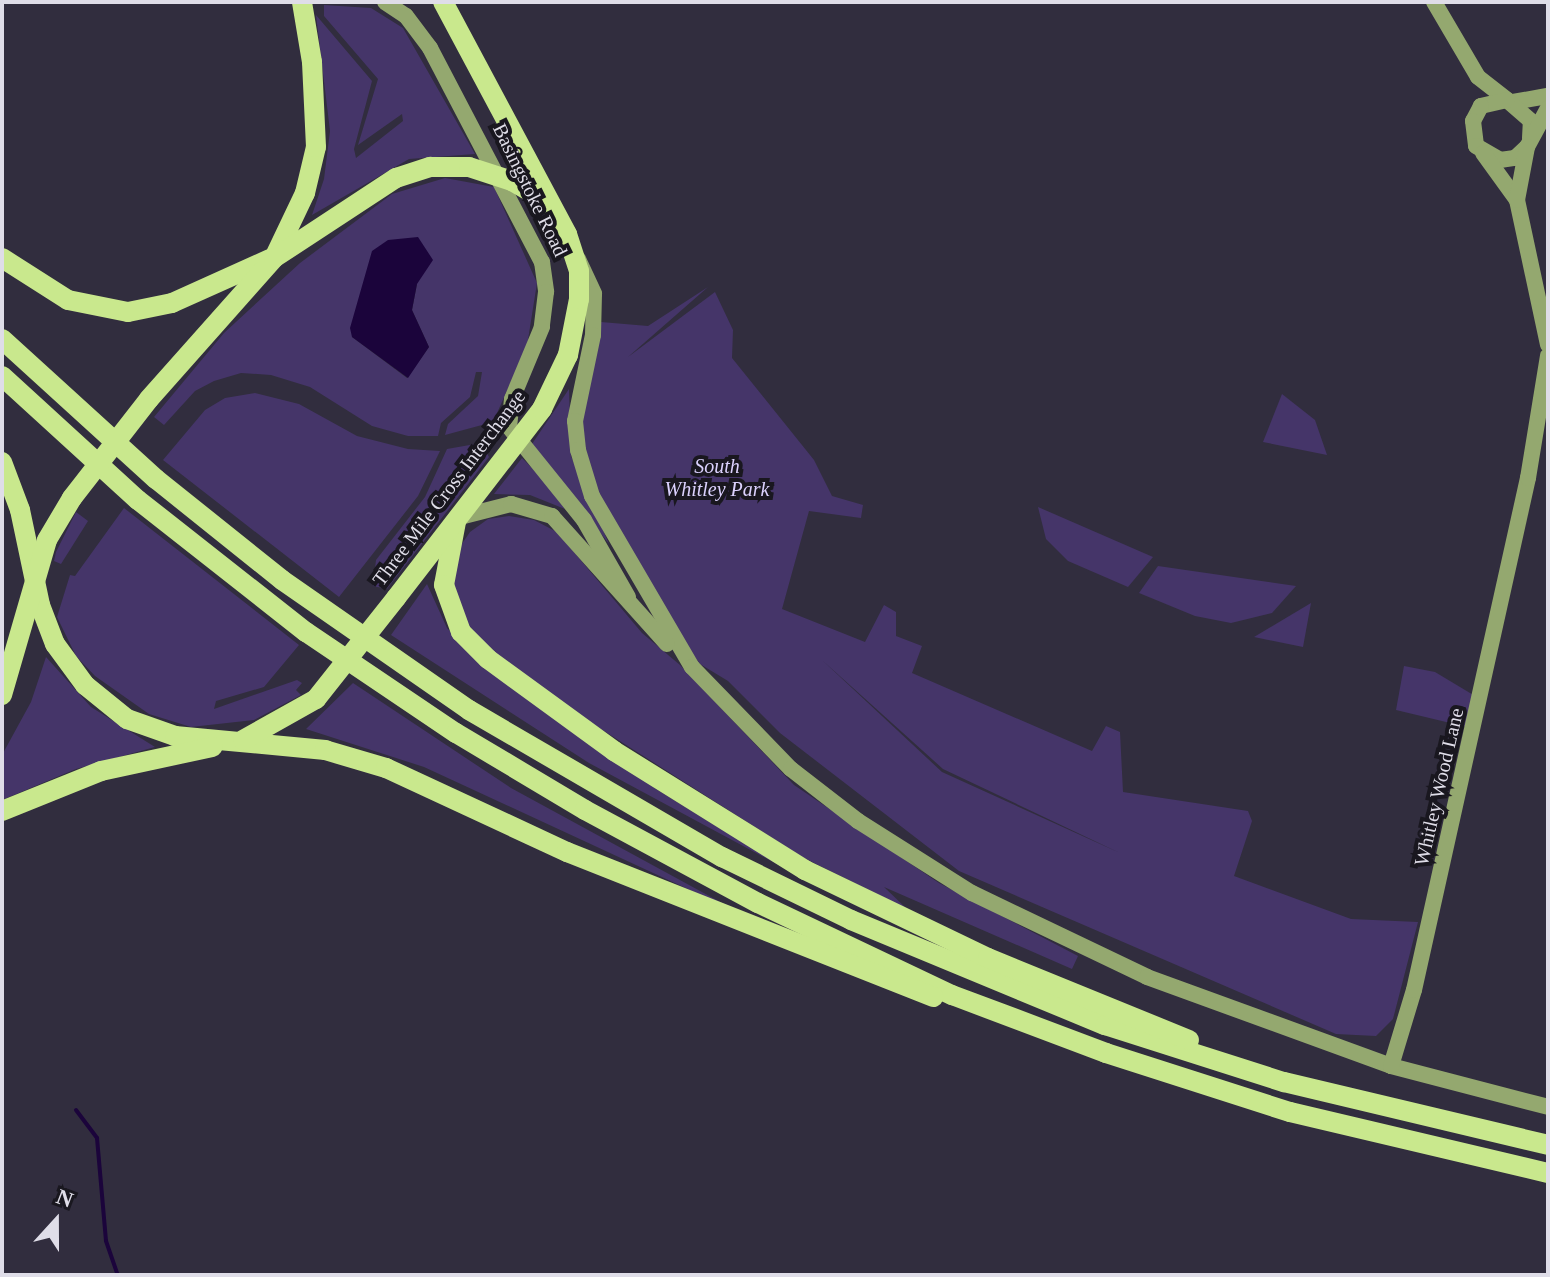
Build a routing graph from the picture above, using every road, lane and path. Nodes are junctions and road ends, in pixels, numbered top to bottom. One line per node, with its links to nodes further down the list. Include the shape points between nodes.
1 (302, 2): 17 (highway, via 312,62 316,147 305,193)
2 (385, 2): 12 (main road, Basingstoke Road, via 424,38)
3 (1434, 2): 5 (main road)
4 (448, 8): 14 (highway, Basingstoke Road)
5 (1478, 77): 7 (main road); 8 (main road)
6 (1548, 96): 7 (main road)
7 (1510, 101): 8 (main road); 10 (main road, via 1531,121)
8 (1481, 106): 11 (main road, via 1472,131)
9 (1548, 108): 10 (main road)
10 (1528, 143): 11 (main road, via 1515,158 1500,160); 13 (main road)
11 (1483, 153): 13 (main road)
12 (500, 176): 14 (highway); 17 (highway, via 453,166 408,173); 22 (main road, Basingstoke Road, via 546,281 539,338 512,399)
13 (1517, 200): 19 (main road)
14 (552, 204): 15 (highway, Three Mile Cross Interchange)
15 (576, 255): 22 (highway, Three Mile Cross Interchange, via 580,290 572,342 556,383); 27 (main road, via 594,294 593,335 576,408 581,465 637,580)
16 (2, 258): 17 (highway, via 68,300 128,312 172,303)
17 (274, 258): 25 (highway, bridge, via 149,399 72,498 47,540)
18 (2, 339): 33 (highway, via 156,479 282,580 469,710 597,788 722,857 963,969 1105,1025)
19 (1548, 345)
20 (1548, 356): 32 (main road, Whitley Wood Lane, via 1525,492 1414,990)
21 (2, 376): 31 (highway, via 138,500 276,608 456,733 758,903)
22 (513, 432): 24 (highway, Three Mile Cross Interchange); 26 (main road, via 584,520)
23 (2, 462): 25 (highway, via 15,492)
24 (458, 520): 26 (main road, via 511,504 544,512 565,526); 29 (highway, Three Mile Cross Interchange, bridge, via 316,699); 33 (highway, via 444,585 461,632 488,659 614,751 805,870 988,958)
25 (36, 581): 28 (highway); 29 (highway, via 55,644 104,703 161,733)
26 (628, 597): 27 (main road)
27 (692, 667): 32 (main road, via 739,721 823,796 972,893 1147,977)
28 (2, 695)
29 (238, 743): 30 (highway, via 92,774); 31 (highway, via 325,750 386,768 758,932 902,988)
30 (2, 811)
31 (1021, 1022): 36 (highway, via 1290,1112)
32 (1391, 1066): 34 (main road)
33 (1284, 1082): 35 (highway)
34 (1548, 1107)
35 (1548, 1145)
36 (1548, 1173)

